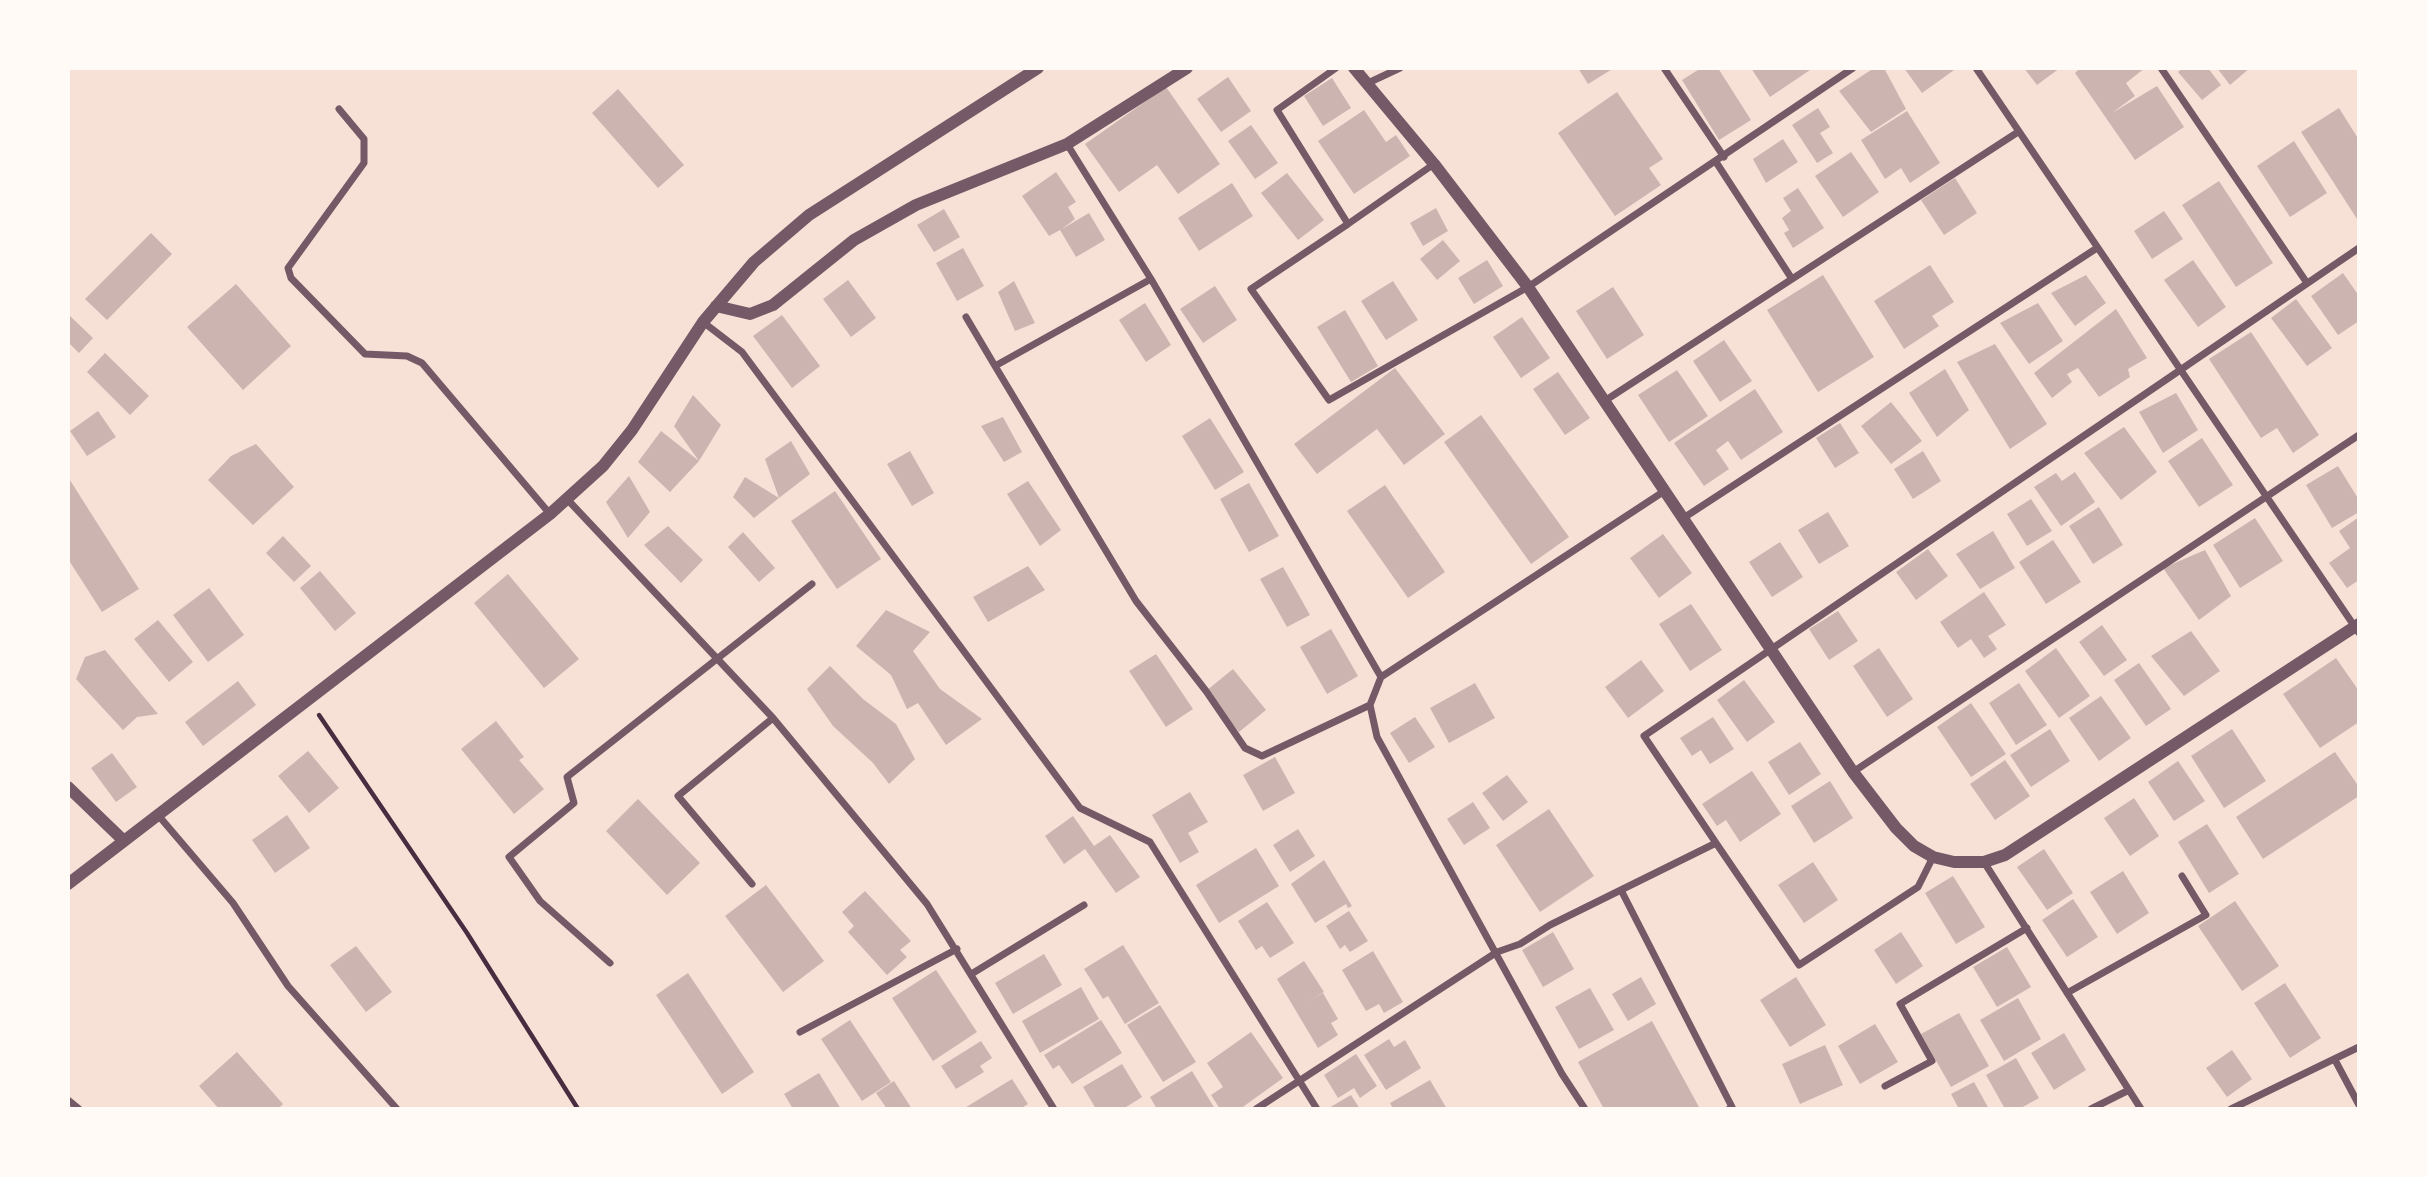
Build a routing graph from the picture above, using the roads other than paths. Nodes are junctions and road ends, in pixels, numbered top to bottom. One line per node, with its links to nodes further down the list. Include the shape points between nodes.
1 (1038, 68): 24 (street, via 809,215 754,262)
2 (1187, 68): 13 (street)
3 (1336, 68): 17 (street, via 1277,110)
4 (1354, 68): 10 (street)
5 (1399, 68): 10 (street)
6 (1664, 68): 14 (street)
7 (1853, 68): 14 (street)
8 (1976, 68): 12 (street)
9 (2161, 68): 22 (street)
10 (1368, 83): 16 (street)
11 (338, 109): 34 (street, via 364,139 364,163 288,268 291,278 365,354 407,356 422,363)
12 (2018, 132): 18 (street); 21 (street)
13 (1067, 144): 20 (street); 24 (street, via 916,205 853,240 773,305 750,314)
14 (1724, 157): 15 (street)
15 (1716, 162): 21 (street); 23 (street)
16 (1434, 164): 17 (street); 23 (street)
17 (1348, 224): 23 (street, via 1251,289 1329,400)
18 (2097, 248): 28 (street); 35 (street)
19 (2359, 248): 22 (street)
20 (1151, 279): 27 (street); 40 (street)
21 (1792, 279): 29 (street)
22 (2307, 283): 28 (street)
23 (1528, 287): 29 (street)
24 (716, 306): 26 (street)
25 (966, 317): 27 (street)
26 (703, 322): 33 (street, via 632,430 603,466); 64 (street, via 742,352 1080,808 1150,842)
27 (995, 366): 41 (street, via 1136,601 1245,748 1262,756)
28 (2181, 370): 32 (street); 38 (street)
29 (1606, 400): 31 (street)
30 (2359, 435): 32 (street)
31 (1666, 490): 35 (street); 40 (street)
32 (2268, 496): 37 (street); 43 (street)
33 (566, 498): 34 (street); 39 (street)
34 (550, 514): 45 (street)
35 (1685, 517): 38 (street)
36 (812, 584): 39 (street)
37 (2357, 628): 49 (street, via 2005,855)
38 (1772, 648): 43 (street); 47 (street, via 1644,736)
39 (720, 658): 42 (street); 58 (street, via 567,777 574,803 509,857 540,901)
40 (1381, 677): 41 (street)
41 (1370, 705): 57 (street, via 1377,737)
42 (773, 718): 52 (street, via 678,796); 56 (street, via 927,904)
43 (1853, 772): 48 (street, via 1896,828)
44 (68, 787): 46 (street)
45 (158, 815): 46 (street); 70 (street, via 233,904 288,986)
46 (124, 841): 51 (street)
47 (1716, 843): 48 (street, via 1799,965 1918,887); 53 (street)
48 (1933, 858): 49 (street)
49 (1984, 862): 55 (street)
50 (2182, 876): 60 (street, via 2206,915)
51 (68, 884)
52 (752, 884)
53 (1622, 892): 57 (street); 75 (street, via 1732,1107)
54 (1084, 905): 59 (street)
55 (2027, 928): 60 (street); 65 (street, via 1900,1004 1932,1060)
56 (957, 948): 59 (street); 61 (street)
57 (1497, 952): 64 (street); 74 (street)
58 (610, 963)
59 (973, 973): 71 (street)
60 (2067, 993): 66 (street)
61 (800, 1032)
62 (2359, 1047): 63 (street)
63 (2335, 1060): 68 (street); 78 (street)
64 (1300, 1083): 72 (street); 73 (street)
65 (1885, 1086)
66 (2129, 1090): 76 (street); 77 (street)
67 (68, 1100): 69 (street)
68 (2359, 1105)
69 (79, 1109)
70 (397, 1109)
71 (1055, 1109)
72 (1256, 1109)
73 (1317, 1109)
74 (1585, 1109)
75 (1729, 1109)
76 (2091, 1109)
77 (2141, 1109)
78 (2231, 1109)

